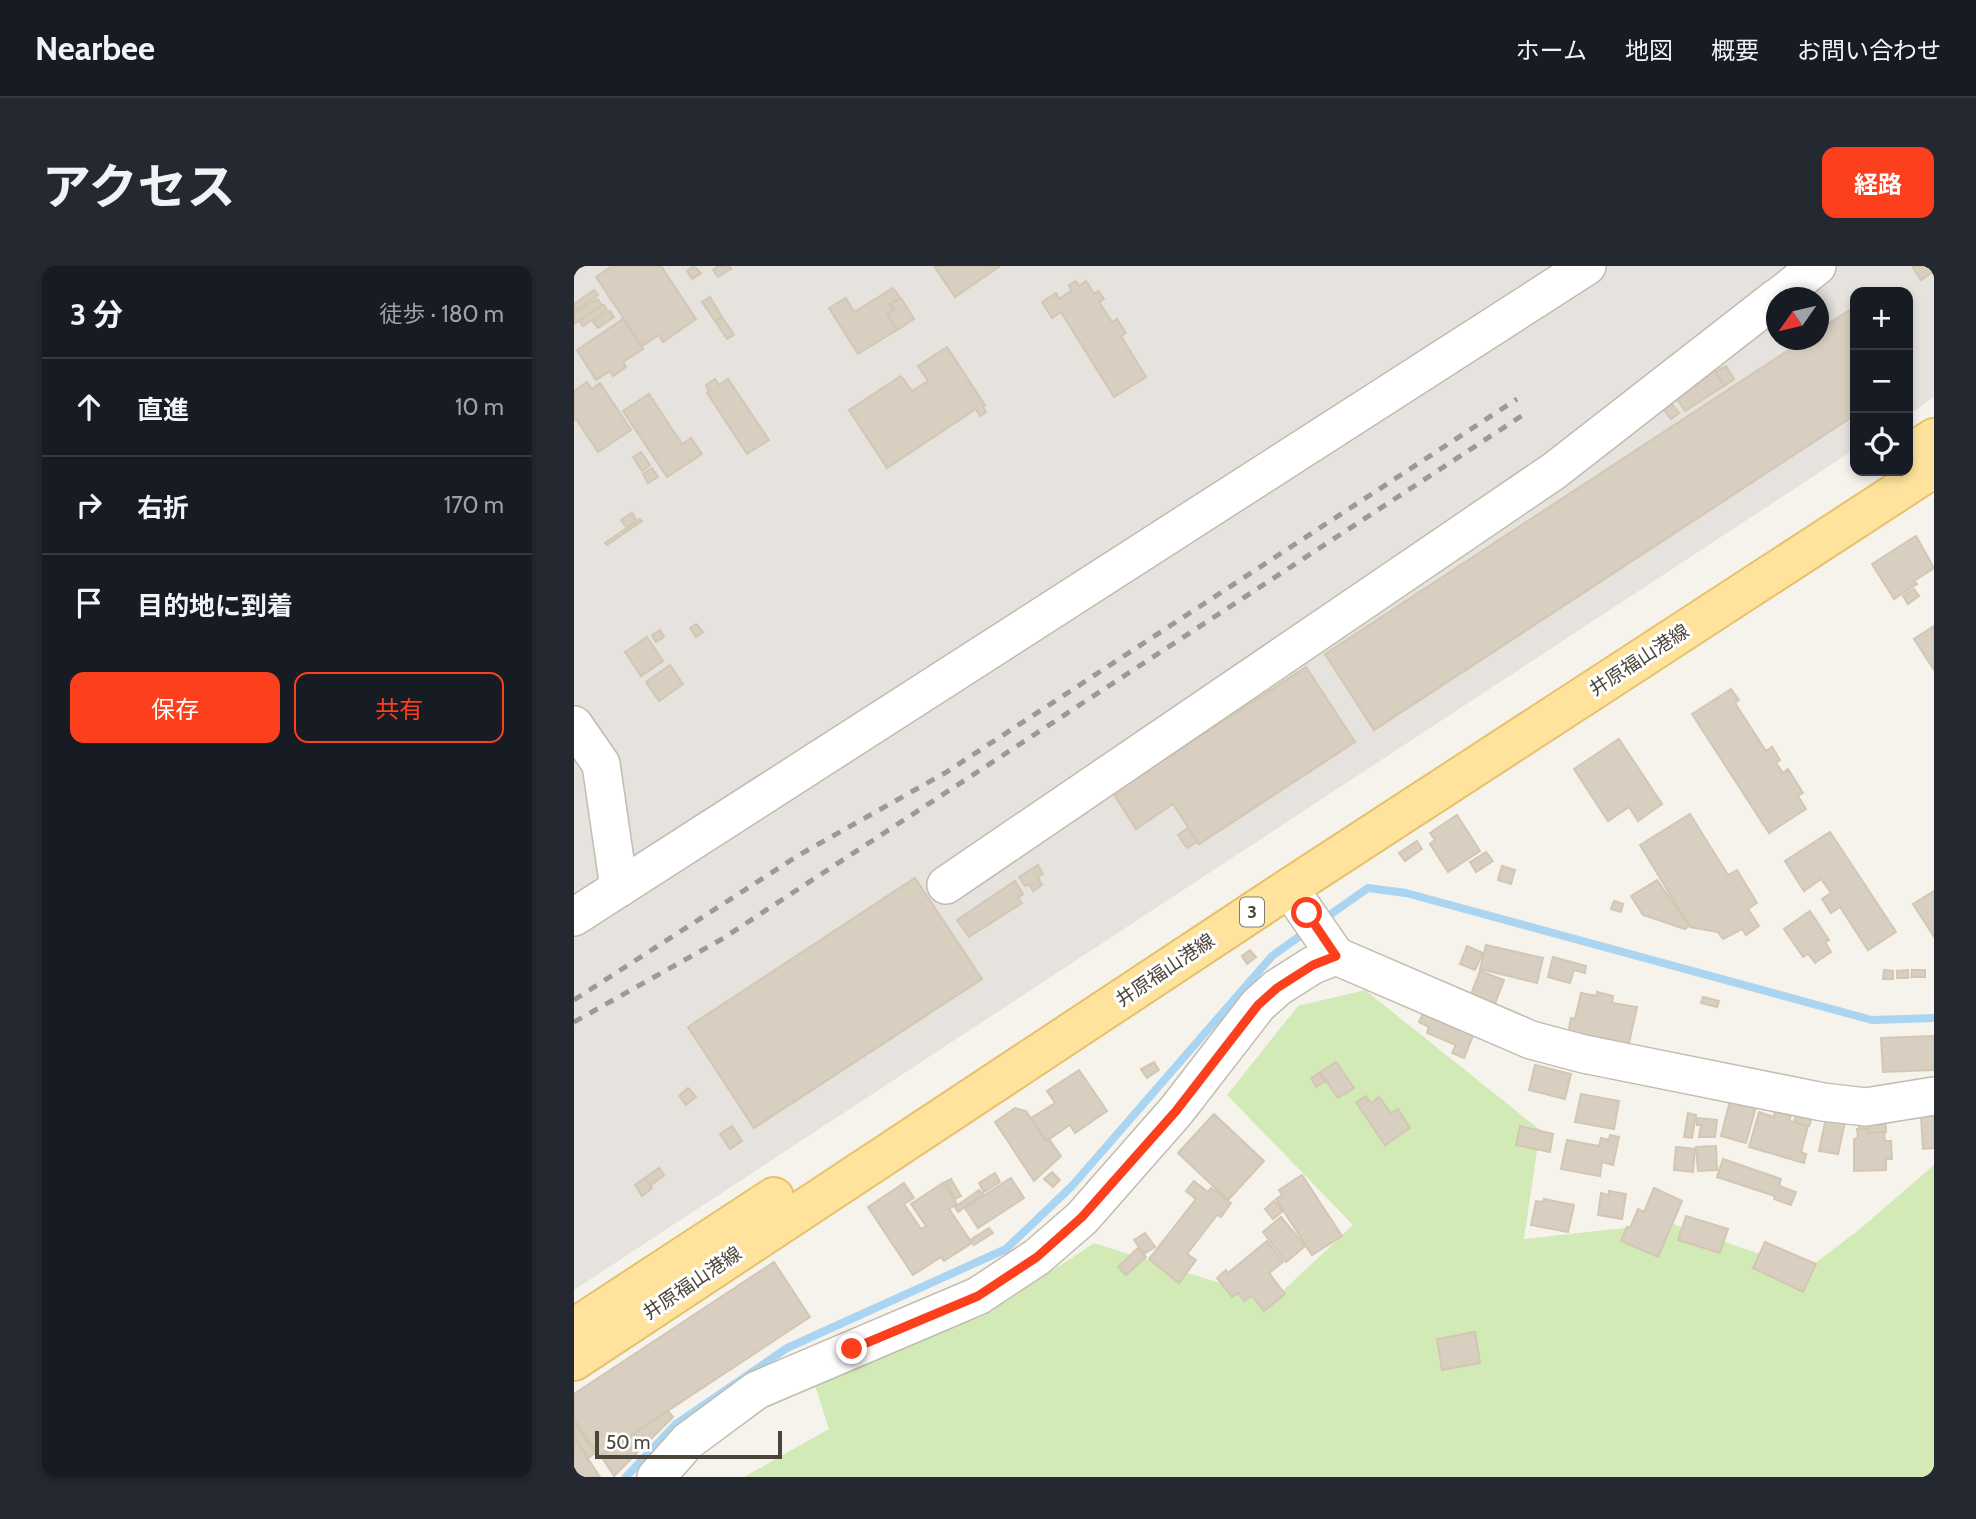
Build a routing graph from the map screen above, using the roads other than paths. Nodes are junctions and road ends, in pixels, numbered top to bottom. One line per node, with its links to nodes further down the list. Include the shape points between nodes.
1 (1587, 266): 11 (street)
2 (1817, 266): 3 (street)
3 (1791, 287)
4 (1766, 307): 10 (street, via 1554,471)
5 (1934, 438): 6 (main road)
6 (1913, 452)
7 (1934, 468): 12 (main road, 井原福山港線 / 3)
8 (1876, 476): 16 (main road, 井原福山港線 / 3)
9 (574, 725): 11 (street, via 601,764)
10 (946, 886)
11 (619, 888): 13 (street)
12 (1298, 900): 14 (street); 17 (main road, 井原福山港線 / 3)
13 (574, 917)
14 (1333, 950): 15 (street, via 1531,1040 1584,1054 1823,1102 1866,1107); 18 (street, via 1258,1005 1176,1111 1100,1198 1037,1257 978,1296 757,1390 688,1441)
15 (1934, 1096)
16 (574, 1328)
17 (574, 1361)
18 (656, 1477)

